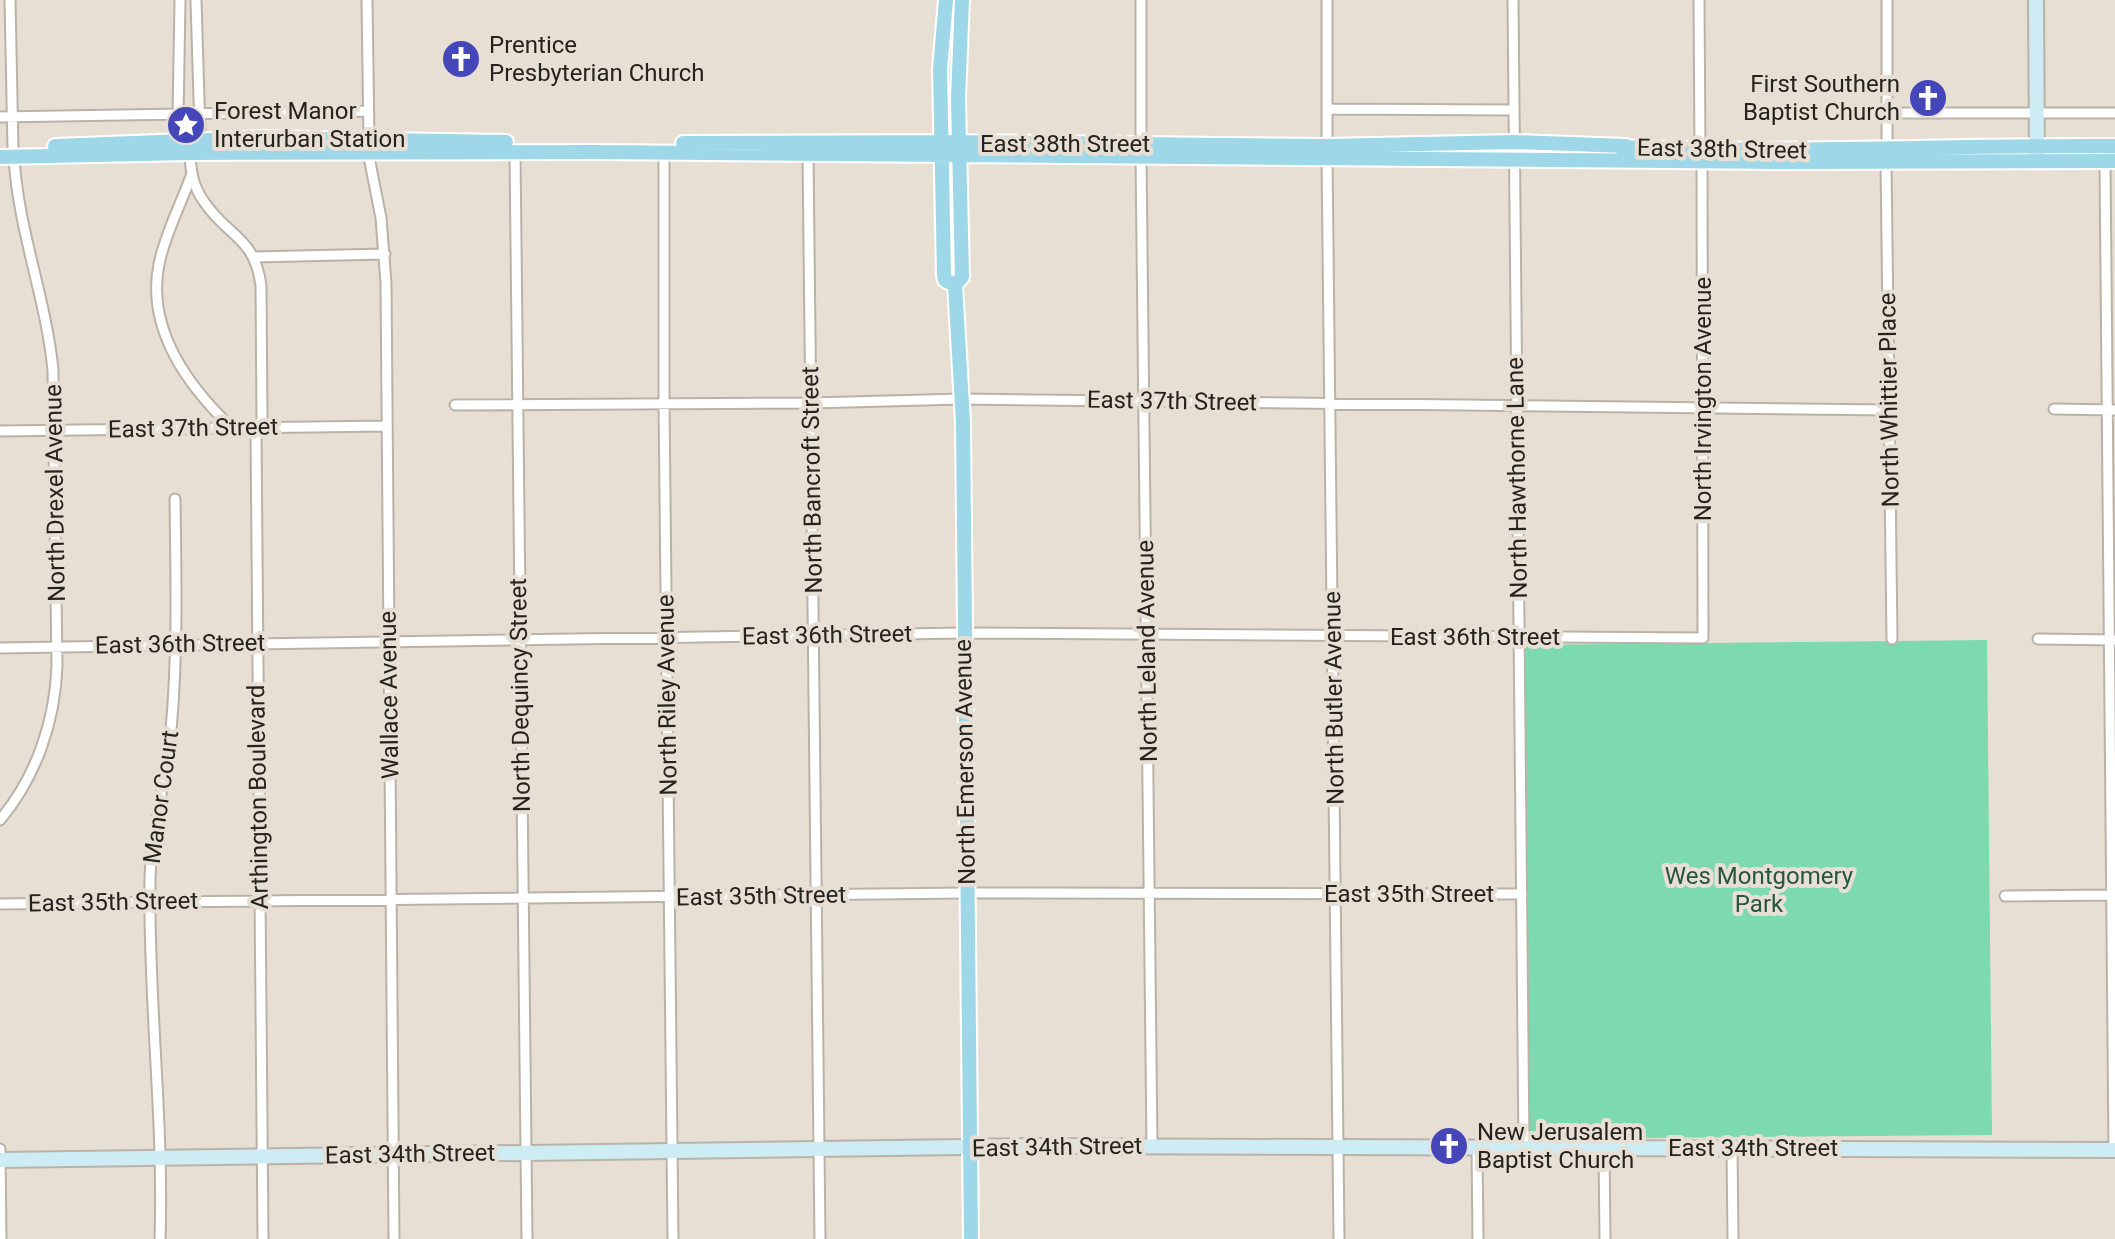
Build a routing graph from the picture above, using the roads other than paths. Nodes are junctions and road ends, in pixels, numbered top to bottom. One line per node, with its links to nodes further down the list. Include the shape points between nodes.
1 (10, 0): 21 (street, North Drexel Avenue)
2 (180, 0): 17 (street, Arthington Boulevard)
3 (196, 0): 16 (street, Arthington Boulevard)
4 (367, 0): 15 (street, Wallace Avenue)
5 (946, 0): 27 (main road, North Emerson Avenue)
6 (962, 0): 28 (main road, North Emerson Avenue)
7 (1141, 0): 29 (street, North Leland Avenue)
8 (1327, 0): 13 (street, North Butler Avenue)
9 (1513, 0): 14 (street, North Hawthorne Lane)
10 (1699, 0): 36 (street, North Irvington Avenue)
11 (1887, 0): 18 (street, North Whittier Place)
12 (2036, 0): 20 (main road)
13 (1327, 109): 14 (street); 30 (street, North Butler Avenue)
14 (1514, 110): 23 (street, North Hawthorne Lane)
15 (368, 111): 16 (street); 25 (street, Wallace Avenue)
16 (201, 112): 17 (street); 24 (street, Arthington Boulevard, via 200,132)
17 (180, 113): 21 (street); 24 (street, Arthington Boulevard, via 180,132)
18 (1887, 113): 20 (street); 37 (street, North Whittier Place)
19 (2115, 113): 20 (street)
20 (2037, 114): 34 (main road)
21 (11, 116): 22 (street); 33 (street, North Drexel Avenue)
22 (0, 117)
23 (1514, 142): 30 (main road, East 38th Street); 36 (main road, East 38th Street); 38 (street, North Hawthorne Lane)
24 (190, 145): 25 (main road, East 38th Street); 33 (main road, East 38th Street); 40 (street, Arthington Boulevard)
25 (368, 146): 27 (main road, East 38th Street); 31 (main road, East 38th Street); 41 (street, Wallace Avenue)
26 (2115, 146): 34 (main road, East 38th Street)
27 (941, 148): 28 (main road, East 38th Street); 35 (main road, East 38th Street); 43 (main road, North Emerson Avenue, via 944,275)
28 (959, 149): 29 (main road, East 38th Street); 43 (main road, North Emerson Avenue, via 962,277)
29 (1141, 150): 30 (main road, East 38th Street); 45 (street, North Leland Avenue)
30 (1327, 151): 38 (main road, East 38th Street); 48 (street, North Butler Avenue)
31 (515, 152): 32 (main road, East 38th Street); 50 (street, North Dequincy Street)
32 (664, 152): 35 (main road, East 38th Street); 47 (street, North Riley Avenue)
33 (7, 153): 59 (street, North Drexel Avenue, via 50,339)
34 (2037, 153): 37 (main road, East 38th Street); 39 (main road, East 38th Street)
35 (808, 154): 46 (street, North Bancroft Street)
36 (1701, 156): 37 (main road, East 38th Street); 38 (main road, East 38th Street); 52 (street, North Irvington Avenue)
37 (1886, 156): 54 (street, North Whittier Place)
38 (1513, 160): 51 (street, North Hawthorne Lane)
39 (2110, 161): 55 (street)
40 (191, 176): 42 (street, Arthington Boulevard, via 205,203); 57 (street, via 160,259 160,318 185,375)
41 (385, 254): 42 (street); 56 (street, Wallace Avenue)
42 (253, 257): 58 (street, Arthington Boulevard, via 261,286)
43 (955, 285): 44 (main road, North Emerson Avenue)
44 (962, 399): 45 (street, East 37th Street); 46 (street, East 37th Street); 62 (main road, North Emerson Avenue)
45 (1144, 401): 48 (street, East 37th Street); 63 (street, North Leland Avenue)
46 (811, 403): 47 (street, East 37th Street); 64 (street, North Bancroft Street)
47 (664, 404): 50 (street, East 37th Street); 66 (street, North Riley Avenue)
48 (1331, 404): 51 (street, East 37th Street); 65 (street, North Butler Avenue)
49 (455, 405): 50 (street, East 37th Street)
50 (518, 405): 69 (street, North Dequincy Street)
51 (1516, 406): 52 (street, East 37th Street); 67 (street, North Hawthorne Lane)
52 (1703, 408): 54 (street, East 37th Street); 68 (street, North Irvington Avenue)
53 (2054, 409): 55 (street)
54 (1889, 410): 70 (street, North Whittier Place)
55 (2111, 410): 72 (street)
56 (387, 426): 58 (street, East 37th Street); 73 (street, Wallace Avenue)
57 (231, 427): 58 (street, East 37th Street); 59 (street, East 37th Street)
58 (258, 427): 74 (street, Arthington Boulevard)
59 (55, 430): 60 (street, East 37th Street); 76 (street, North Drexel Avenue)
60 (0, 431)
61 (175, 499): 75 (street, Manor Court)
62 (963, 633): 63 (street, East 36th Street); 64 (street, East 36th Street); 79 (main road, North Emerson Avenue)
63 (1147, 634): 65 (street, East 36th Street); 80 (street, North Leland Avenue)
64 (813, 635): 66 (street, East 36th Street); 83 (street, North Bancroft Street)
65 (1333, 636): 67 (street, East 36th Street); 81 (street, North Butler Avenue)
66 (666, 637): 69 (street, East 36th Street); 86 (street, North Riley Avenue)
67 (1519, 637): 68 (street, East 36th Street); 82 (street, North Hawthorne Lane)
68 (1703, 638)
69 (520, 639): 73 (street, East 36th Street); 87 (street, North Dequincy Street)
70 (1892, 639)
71 (2038, 639): 72 (street)
72 (2112, 640): 84 (street)
73 (388, 641): 74 (street, East 36th Street); 89 (street, Wallace Avenue)
74 (256, 643): 75 (street, East 36th Street); 88 (street, Arthington Boulevard)
75 (176, 645): 76 (street, East 36th Street); 90 (street, Manor Court)
76 (56, 647): 77 (street, East 36th Street); 78 (street, North Drexel Avenue, via 56,685 46,735 27,782)
77 (0, 648)
78 (0, 820)
79 (966, 893): 80 (street, East 35th Street); 83 (street, East 35th Street); 93 (main road, North Emerson Avenue)
80 (1150, 893): 81 (street, East 35th Street); 92 (street, North Leland Avenue)
81 (1336, 894): 82 (street, East 35th Street); 94 (street, North Butler Avenue)
82 (1522, 894): 96 (street, North Hawthorne Lane)
83 (816, 895): 86 (street, East 35th Street); 100 (street, North Bancroft Street)
84 (2113, 895): 85 (street); 101 (street)
85 (2005, 896)
86 (669, 897): 87 (street, East 35th Street); 102 (street, North Riley Avenue)
87 (523, 899): 89 (street, East 35th Street); 103 (street, North Dequincy Street)
88 (259, 900): 89 (street, East 35th Street); 90 (street, East 35th Street); 105 (street, Arthington Boulevard)
89 (391, 900): 104 (street, Wallace Avenue)
90 (150, 901): 91 (street, East 35th Street); 106 (street, Manor Court)
91 (0, 904)
92 (1152, 1146): 93 (main road, East 34th Street); 94 (main road, East 34th Street)
93 (970, 1148): 100 (main road, East 34th Street); 115 (main road, North Emerson Avenue)
94 (1338, 1148): 95 (main road, East 34th Street); 116 (street, North Butler Avenue)
95 (1477, 1148): 96 (main road, East 34th Street); 117 (street)
96 (1524, 1148): 97 (main road, East 34th Street)
97 (1604, 1148): 98 (main road, East 34th Street); 118 (street)
98 (1732, 1148): 101 (main road, East 34th Street); 119 (street)
99 (0, 1149): 107 (street)
100 (819, 1149): 102 (main road, East 34th Street); 114 (street, North Bancroft Street)
101 (2114, 1150)
102 (672, 1151): 103 (main road, East 34th Street); 113 (street, North Riley Avenue)
103 (526, 1152): 104 (main road, East 34th Street); 112 (street, North Dequincy Street)
104 (394, 1155): 105 (main road, East 34th Street); 111 (street, Wallace Avenue)
105 (262, 1156): 106 (main road, East 34th Street); 110 (street, Arthington Boulevard)
106 (159, 1158): 107 (main road, East 34th Street); 109 (street, Manor Court)
107 (0, 1160): 108 (street)
108 (1, 1239)
109 (160, 1239)
110 (263, 1239)
111 (394, 1239)
112 (527, 1239)
113 (673, 1239)
114 (820, 1239)
115 (971, 1239)
116 (1339, 1239)
117 (1478, 1239)
118 (1605, 1239)
119 (1733, 1239)

